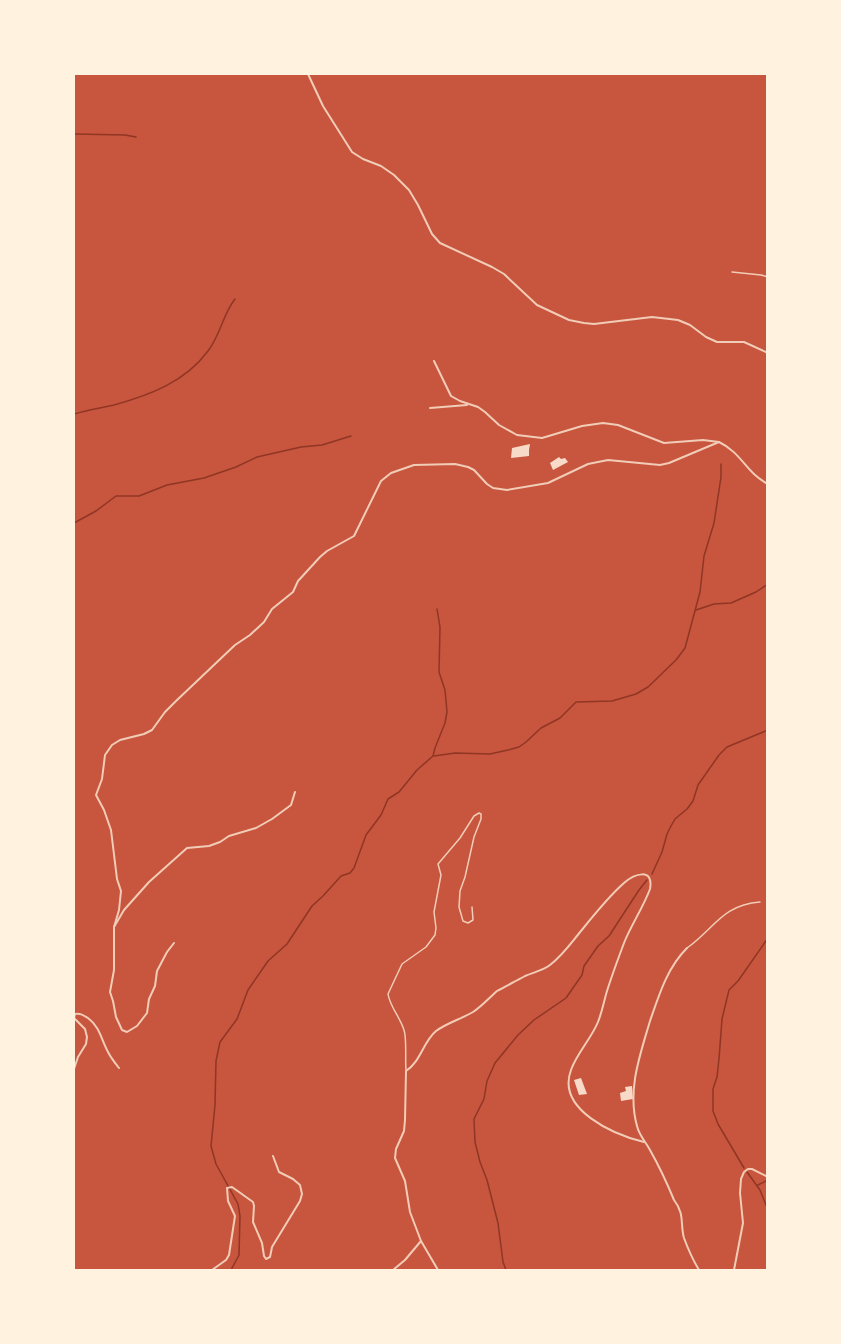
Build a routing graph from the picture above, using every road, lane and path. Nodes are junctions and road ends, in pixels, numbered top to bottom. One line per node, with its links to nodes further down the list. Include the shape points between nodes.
1 (309, 74): 4 (street, via 323,106 352,152 381,166 409,190 437,240 504,274 537,305 584,323 652,317 678,320 706,338 744,342)
2 (732, 272): 3 (lane)
3 (768, 277)
4 (768, 353)
5 (435, 361): 6 (street, via 451,396)
6 (470, 404): 7 (street); 8 (street, via 499,425 529,437 542,438 603,423 664,443)
7 (430, 408)
8 (719, 442): 9 (street, via 733,450 755,476); 13 (street, via 669,463 608,460 588,464 548,483 507,490 494,488 474,470 455,464 414,465 381,481 354,536 314,563 293,592 176,701 152,730 120,740 105,755 96,795 111,830 121,891)
9 (768, 484)
10 (295, 792): 13 (street, via 291,805 256,828 209,846 190,847 179,854 139,891)
11 (759, 902): 15 (lane, via 729,910)
12 (472, 907): 18 (lane, via 473,920 463,921 460,891 481,819 478,813 438,864 441,875 434,938 402,964 388,994 405,1034)
13 (114, 927): 14 (street, via 110,992 116,1017 126,1032 147,1013 157,971)
14 (174, 943)
15 (687, 948): 19 (street, via 665,980 639,1059 633,1089 637,1126)
16 (119, 1068): 17 (street, via 108,1054 97,1026 76,1013 74,1018 87,1037)
17 (74, 1069)
18 (406, 1071): 19 (street, via 436,1031 472,1012 498,991 548,966 568,949 624,883 643,874 649,878 650,889 624,943 598,1022 569,1078 573,1099 587,1116); 22 (street, via 404,1131 395,1158)
19 (644, 1142): 26 (street, via 678,1205 684,1236)
20 (273, 1156): 23 (street, via 279,1172 300,1185 300,1201 266,1259 253,1222 253,1202 232,1187 226,1188 235,1216 229,1254)
21 (768, 1177): 27 (street, via 752,1169 741,1179 743,1223)
22 (421, 1241): 24 (street); 25 (street)
23 (212, 1270)
24 (393, 1270)
25 (438, 1270)
26 (699, 1270)
27 (734, 1270)

